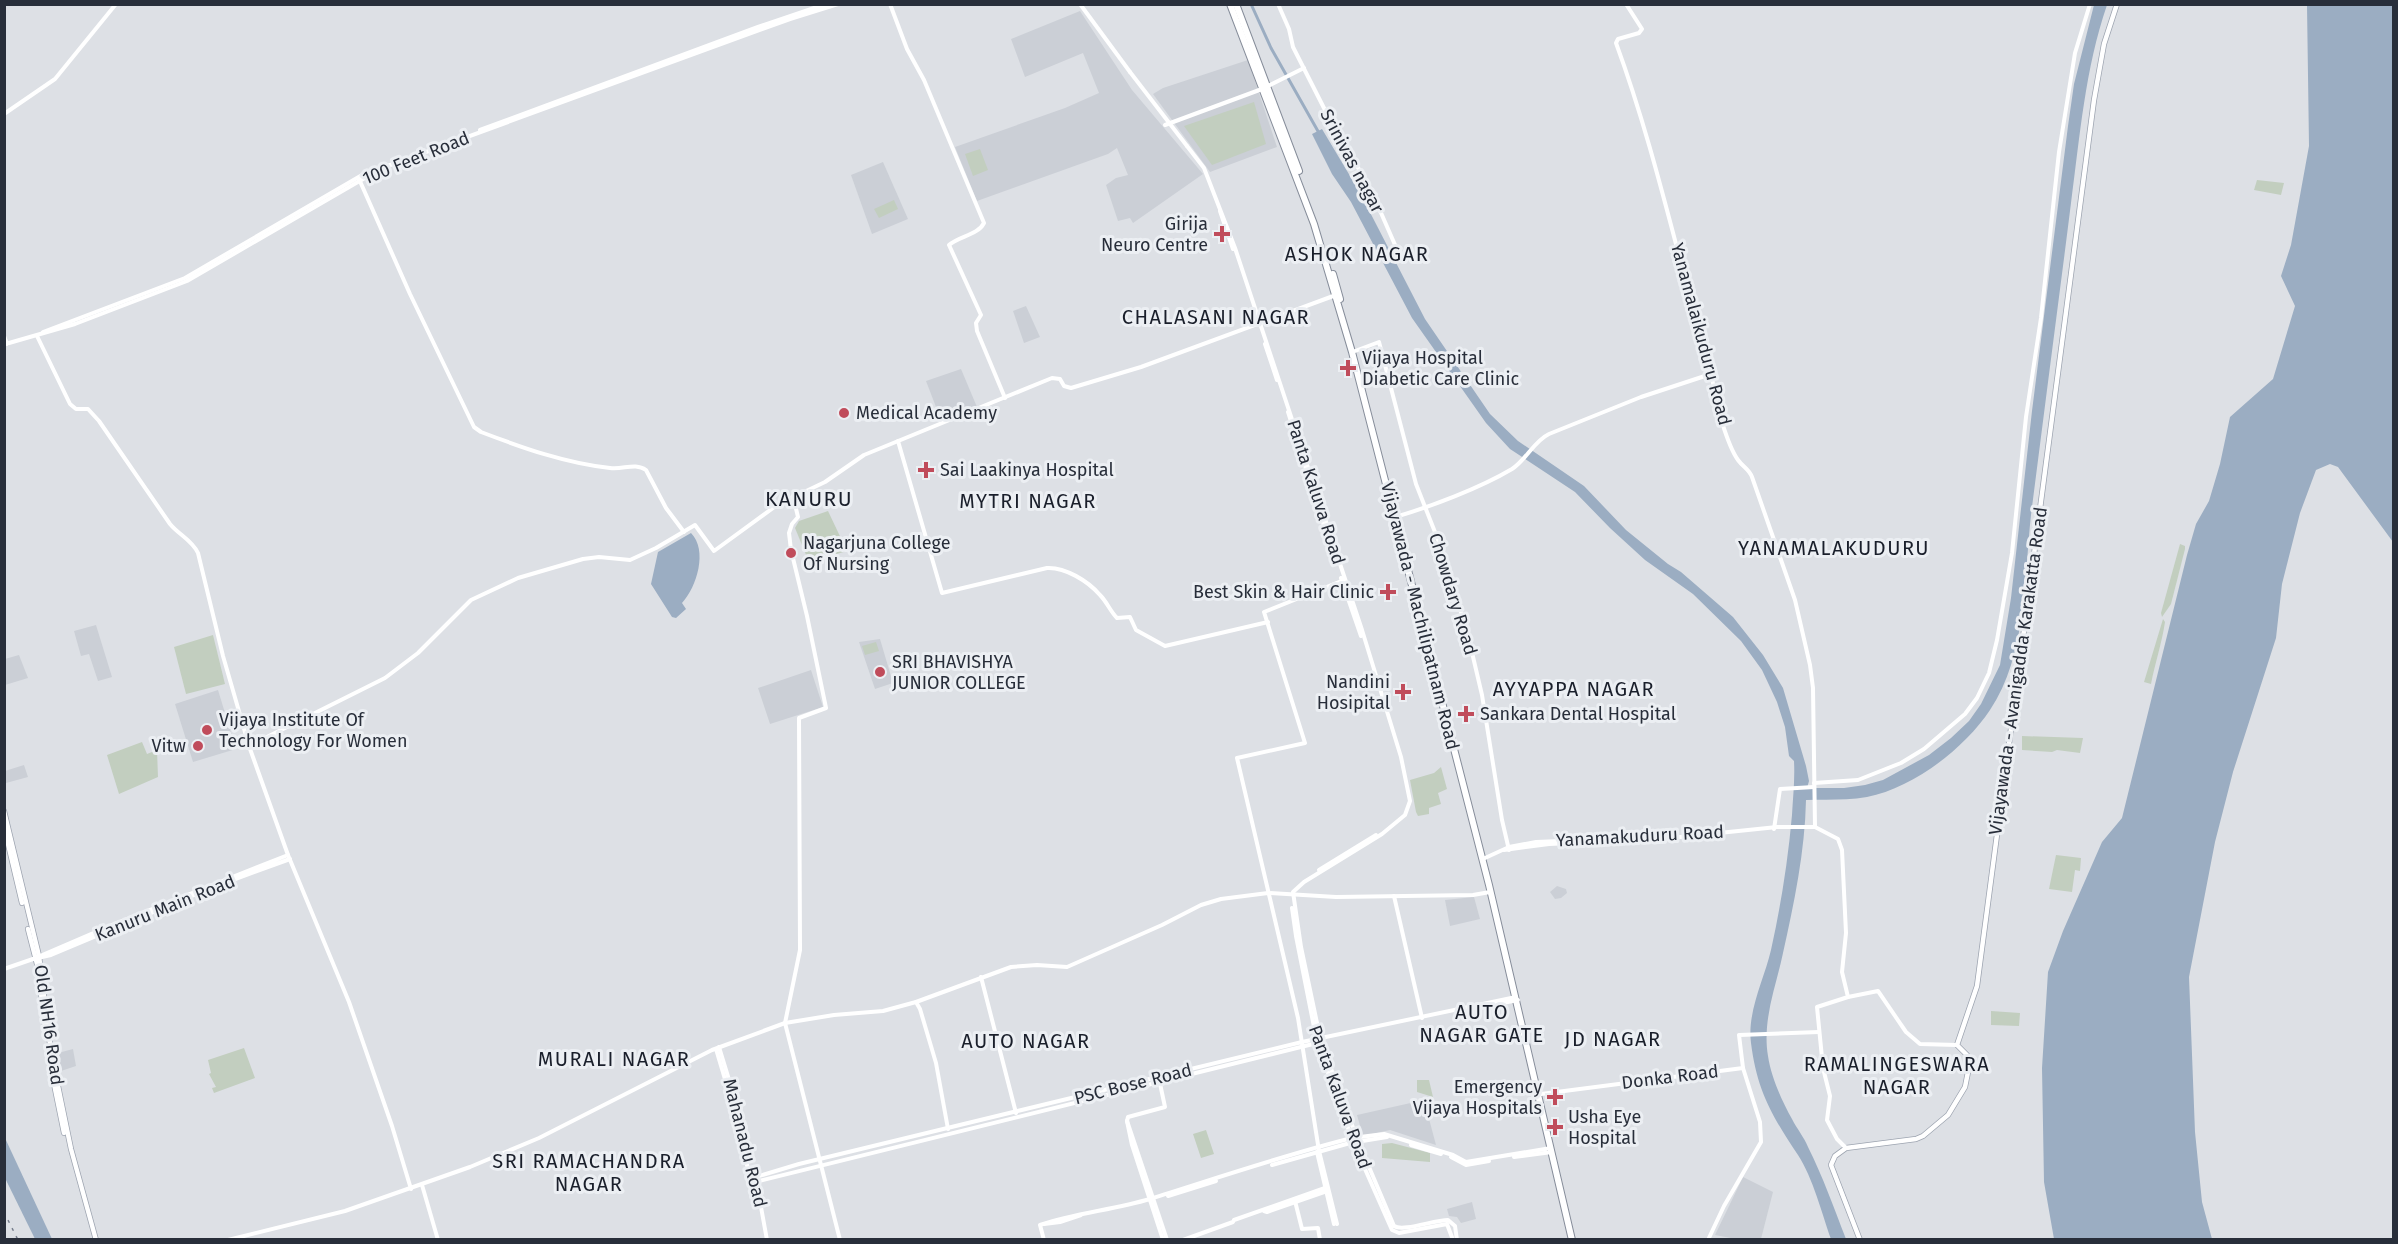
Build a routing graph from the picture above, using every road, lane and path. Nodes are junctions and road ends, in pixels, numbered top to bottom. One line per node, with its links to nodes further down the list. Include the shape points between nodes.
1 (116, 4): 14 (street, via 55,79)
2 (826, 4): 16 (street, 100 Feet Road, via 381,166)
3 (838, 4): 16 (street, 100 Feet Road)
4 (890, 4): 25 (street, via 984,224 980,230 951,243 949,249 981,315 976,322 977,331)
5 (1080, 4): 19 (street, Panta Kaluva Road, bridge, via 1204,168 1226,221)
6 (1230, 4): 13 (highway, Vijayawada - Machilipatnam Road)
7 (1236, 4): 13 (highway, Vijayawada - Machilipatnam Road)
8 (1278, 4): 12 (street, Srinivas nagar)
9 (1626, 4): 24 (street, Yanamalaikuduru Road, via 1642,29 1616,43 1659,179)
10 (2090, 4): 35 (street, via 2075,53 2065,113 2012,553 1989,673 1965,714 1924,749 1901,763 1857,780)
11 (2117, 4): 59 (main road, Vijayawada - Avanigadda Karakatta Road, via 2104,44 2094,100 1977,986)
12 (1304, 68): 13 (street); 17 (street, Srinivas nagar, via 1371,190)
13 (1266, 87): 15 (street); 18 (highway, Vijayawada - Machilipatnam Road)
14 (4, 114)
15 (1165, 125)
16 (358, 178): 21 (street, 100 Feet Road, via 187,281); 22 (street, 100 Feet Road, via 185,278); 30 (street, via 474,427 566,461 616,469 641,466)
17 (1399, 255)
18 (1337, 295): 19 (street); 23 (highway, Vijayawada - Machilipatnam Road); 29 (highway, Vijayawada - Machilipatnam Road)
19 (1259, 324): 25 (street, via 1071,388 1052,378); 31 (street, Panta Kaluva Road)
20 (4, 336): 22 (street)
21 (37, 336): 22 (street, 100 Feet Road); 33 (street, via 70,404 76,409 88,409 170,524 195,546)
22 (7, 344)
23 (1355, 351): 28 (street, Chowdary Road, via 1380,342); 29 (highway, Vijayawada - Machilipatnam Road)
24 (1711, 374): 28 (street, via 1595,414 1544,437 1521,461 1499,475); 35 (street, Yanamalaikuduru Road, via 1719,412 1738,460 1752,477 1801,626 1813,688)
25 (1005, 398): 26 (street)
26 (898, 441): 27 (street, via 870,452 825,482); 32 (street, via 942,593 1056,568 1100,594 1117,618 1130,617 1136,630 1165,646)
27 (793, 496): 30 (street, via 714,551 696,525); 55 (street, via 798,517 789,533 791,550 826,708 799,718 800,950)
28 (1424, 507): 29 (street); 40 (street, Chowdary Road, via 1446,560 1470,644)
29 (1396, 516): 34 (highway, Vijayawada - Machilipatnam Road)
30 (684, 532): 33 (street, via 645,554 624,560 583,558 518,578 471,600 418,653 385,678)
31 (1343, 580): 32 (street, via 1264,612); 45 (street, Panta Kaluva Road, via 1406,776 1410,806 1405,815 1384,831 1295,886)
32 (1268, 622): 44 (street, via 1305,742 1237,758)
33 (249, 746): 41 (street)
34 (1463, 777): 42 (highway, Vijayawada - Machilipatnam Road); 43 (highway, Vijayawada - Machilipatnam Road)
35 (1814, 786): 38 (street, via 1780,789); 39 (street, Yanamalaikuduru Road)
36 (4, 811): 48 (main road, Old NH16 Road)
37 (4, 827): 48 (main road, Old NH16 Road)
38 (1777, 827): 39 (street, Yanamakuduru Road); 40 (street, Yanamakuduru Road, via 1636,842)
39 (1815, 827): 51 (street, via 1838,839 1842,850 1846,933 1842,972)
40 (1508, 849): 42 (street, Yanamakuduru Road)
41 (289, 857): 48 (street, Kanuru Main Road); 74 (street, via 349,1002)
42 (1485, 858): 47 (highway, Vijayawada - Machilipatnam Road)
43 (1490, 892): 46 (street); 47 (highway, Vijayawada - Machilipatnam Road)
44 (1268, 893): 45 (street); 50 (street, via 1221,898 1201,905 1067,967 1011,967); 58 (street)
45 (1292, 895): 46 (street); 57 (street, Panta Kaluva Road, via 1296,936)
46 (1394, 896): 54 (street)
47 (1503, 942): 52 (highway, Vijayawada - Machilipatnam Road)
48 (36, 958): 49 (street, Kanuru Main Road); 79 (main road, Old NH16 Road, via 56,1098 74,1176)
49 (4, 969)
50 (981, 977): 53 (street); 65 (street)
51 (1848, 997): 56 (street, via 1817,1007); 59 (street, via 1878,991 1906,1032 1920,1044)
52 (1517, 998): 54 (street, PSC Bose Road); 63 (highway, Vijayawada - Machilipatnam Road); 64 (highway, Vijayawada - Machilipatnam Road)
53 (916, 1002): 55 (street, via 883,1011); 66 (street, via 936,1063)
54 (1422, 1019): 57 (street, PSC Bose Road)
55 (785, 1023): 60 (street); 71 (street)
56 (1819, 1032): 61 (street, via 1739,1035); 68 (street, via 1829,1090 1827,1120)
57 (1319, 1041): 58 (street, PSC Bose Road); 67 (street, Panta Kaluva Road)
58 (1302, 1045): 62 (street, PSC Bose Road); 69 (street)
59 (1957, 1045): 68 (main road, via 1967,1056 1969,1067 1965,1087 1948,1115 1916,1139)
60 (718, 1048): 72 (street, Mahanadu Road, via 734,1095); 73 (street, via 539,1138)
61 (1743, 1068): 63 (street, Donka Road); 90 (street, Donka Road, via 1760,1122 1761,1142)
62 (1159, 1080): 65 (street, PSC Bose Road); 76 (street, via 1165,1107 1128,1117 1127,1121)
63 (1541, 1094): 64 (highway, Vijayawada - Machilipatnam Road)
64 (1544, 1112): 70 (highway, Vijayawada - Machilipatnam Road); 89 (highway, Vijayawada - Machilipatnam Road)
65 (1016, 1114): 66 (street, PSC Bose Road)
66 (949, 1132): 71 (street, PSC Bose Road)
67 (1355, 1140): 69 (street); 70 (street, via 1388,1138 1450,1156 1467,1165); 88 (street, Panta Kaluva Road, via 1392,1230 1399,1233 1444,1223)
68 (1846, 1148): 91 (main road, via 1831,1165)
69 (1318, 1149): 75 (street); 76 (street)
70 (1552, 1150): 89 (highway, Vijayawada - Machilipatnam Road)
71 (821, 1162): 72 (street, PSC Bose Road); 83 (street)
72 (751, 1181): 82 (street, Mahanadu Road)
73 (422, 1185): 74 (street); 81 (street)
74 (411, 1189): 80 (street, via 337,1213)
75 (1327, 1190): 77 (street); 78 (street)
76 (1151, 1199): 84 (street, via 1056,1219 1040,1225); 85 (street)
77 (1295, 1201): 86 (street); 87 (street, via 1302,1229 1317,1228)
78 (1336, 1224)
79 (95, 1239)
80 (228, 1239)
81 (438, 1239)
82 (766, 1239)
83 (840, 1239)
84 (1044, 1239)
85 (1165, 1239)
86 (1184, 1239)
87 (1320, 1239)
88 (1455, 1239)
89 (1574, 1239)
90 (1708, 1239)
91 (1860, 1239)

